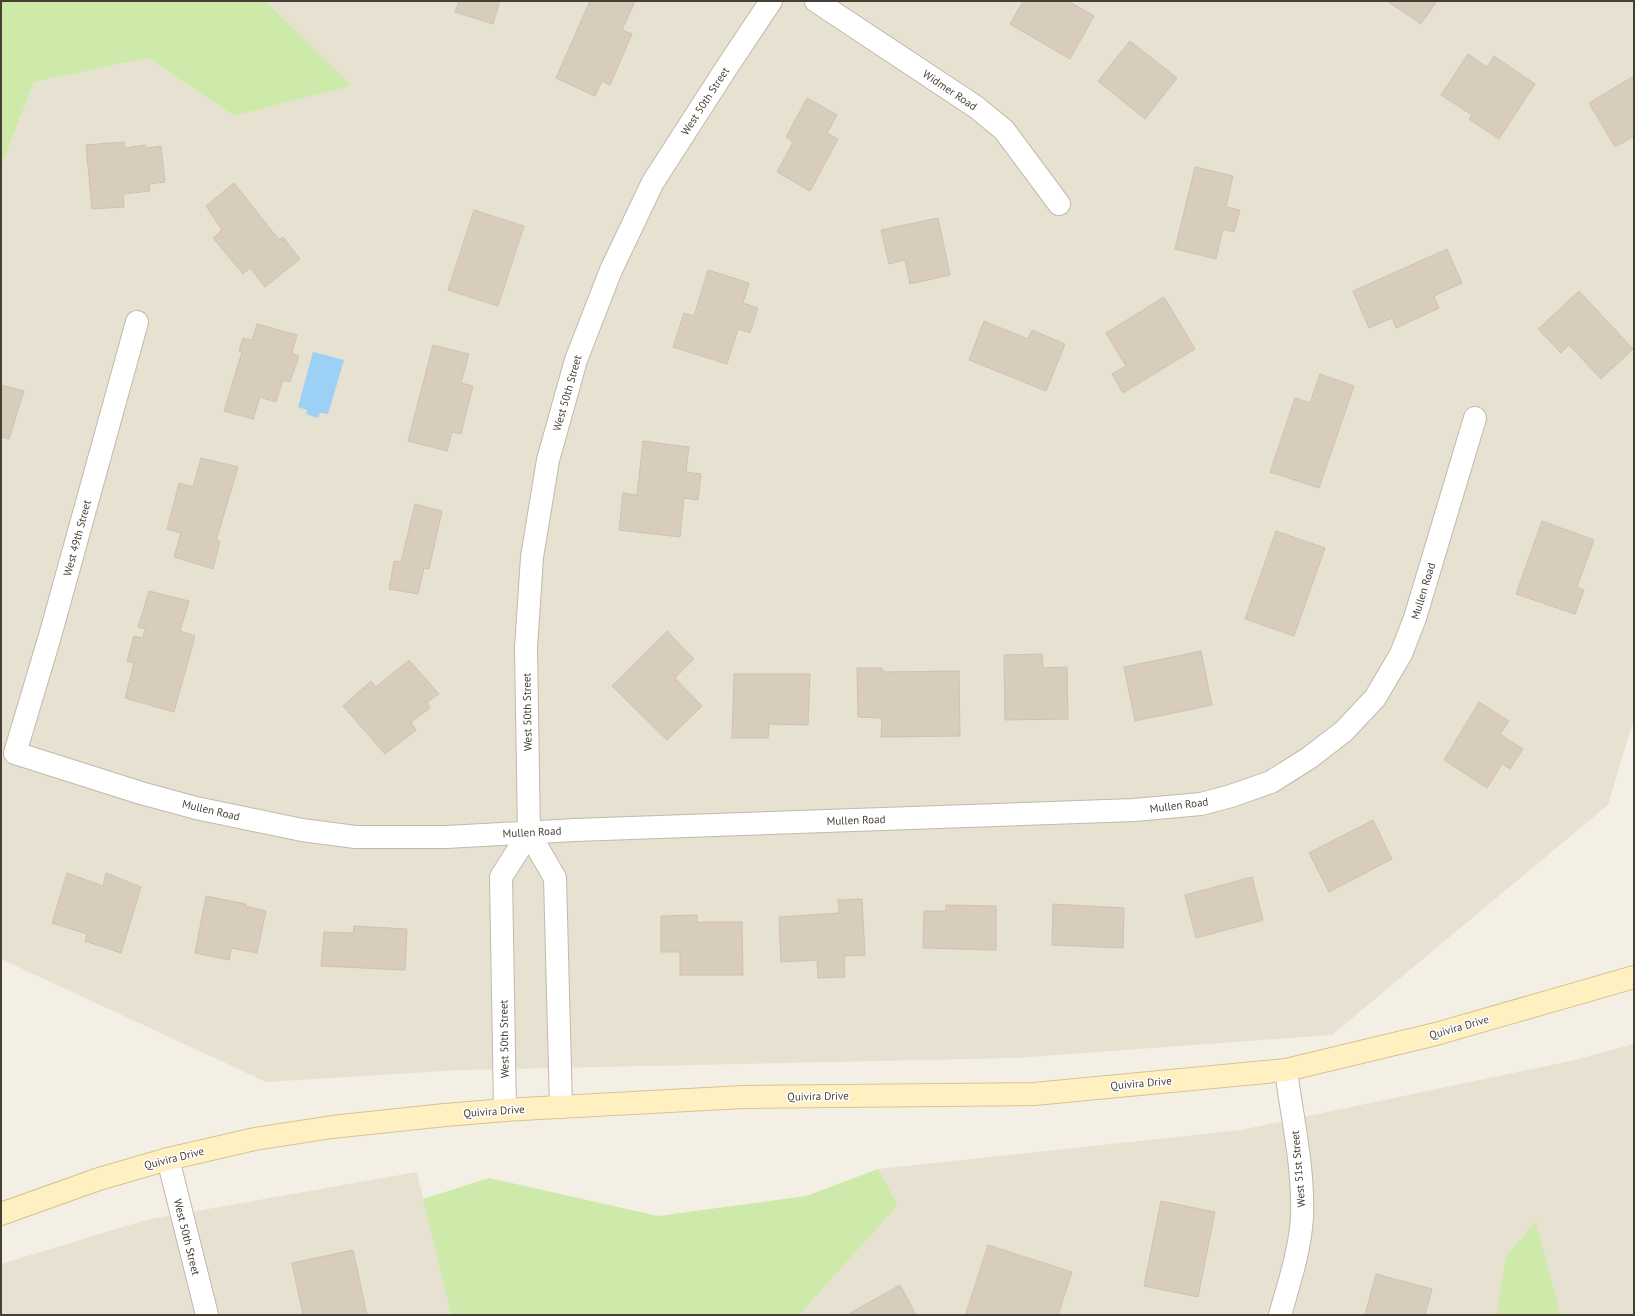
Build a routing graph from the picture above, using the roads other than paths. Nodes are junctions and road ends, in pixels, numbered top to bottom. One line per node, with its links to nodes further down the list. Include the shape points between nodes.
1 (771, 1): 7 (street, West 50th Street, via 653,182 611,270 576,360 548,460 532,557 526,648)
2 (816, 1): 3 (street, Widmer Road, via 976,107 1004,130)
3 (1059, 204)
4 (137, 322): 6 (street, West 49th Street)
5 (1475, 418): 7 (street, Mullen Road, via 1415,618 1401,654 1375,698 1344,731 1309,758 1271,782 1200,804 1134,810)
6 (15, 753): 7 (street, Mullen Road, via 196,808 302,830 355,837 447,837)
7 (529, 832): 10 (street, West 50th Street, via 555,878); 11 (street, West 50th Street, via 501,877)
8 (1634, 977): 9 (main road, Quivira Drive, via 1436,1034)
9 (1286, 1070): 10 (main road, Quivira Drive, via 1034,1094 743,1097); 15 (street, West 51st Street, via 1302,1183 1302,1218 1298,1252)
10 (561, 1107): 11 (main road, Quivira Drive)
11 (505, 1110): 12 (main road, Quivira Drive, via 332,1127 255,1139)
12 (168, 1159): 13 (main road, Quivira Drive, via 99,1179); 14 (street, West 50th Street)
13 (1, 1214)
14 (207, 1315)
15 (1280, 1315)

